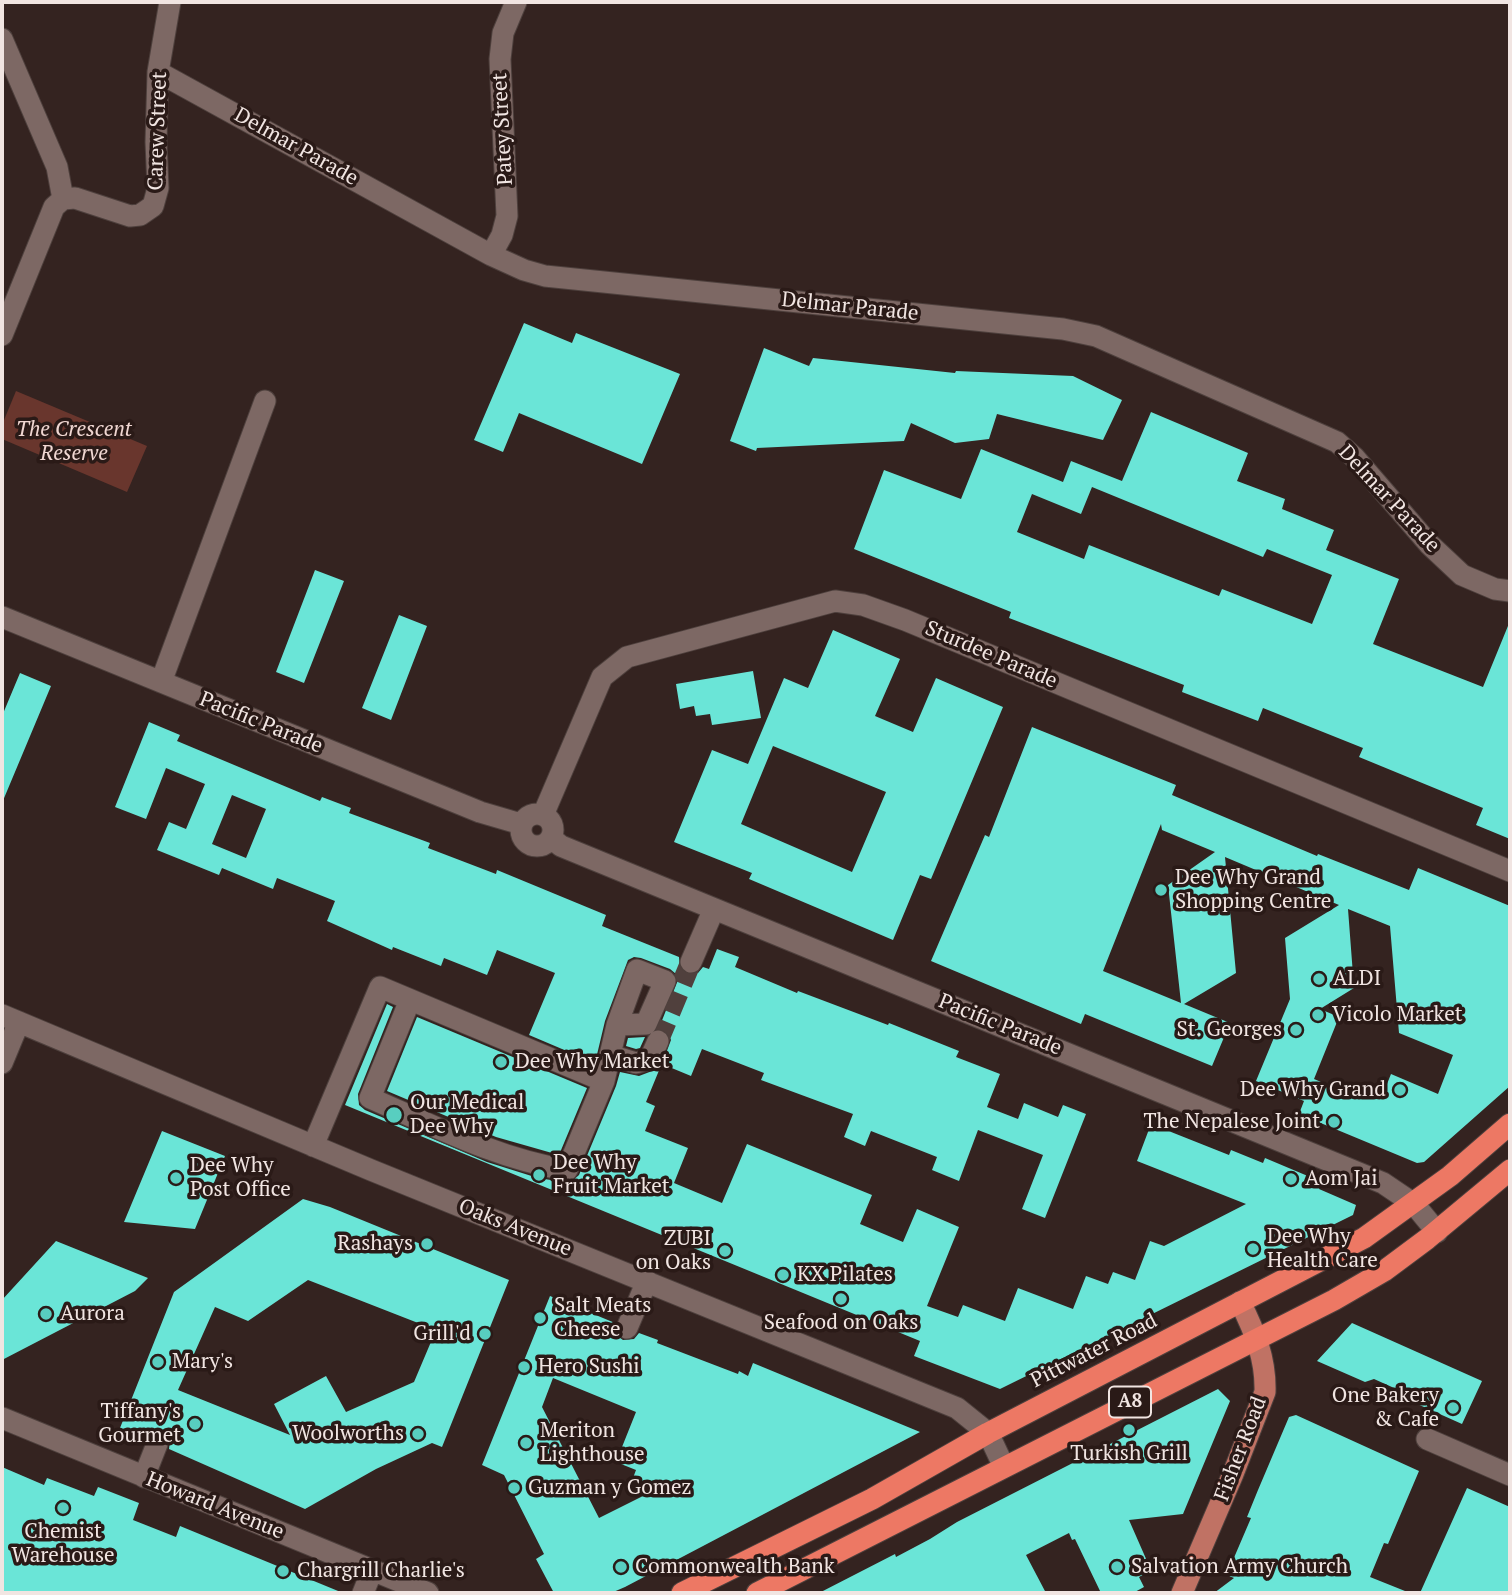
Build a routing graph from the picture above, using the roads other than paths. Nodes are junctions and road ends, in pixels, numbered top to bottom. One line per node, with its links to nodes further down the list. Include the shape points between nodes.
1 (170, 2): 4 (street, Carew Street)
2 (516, 2): 6 (street, Patey Street, via 503,33 500,59 507,216)
3 (2, 39): 5 (street, via 57,167)
4 (158, 72): 5 (street, Carew Street, via 158,188 153,206 131,216 75,198); 6 (street, Delmar Parade)
5 (63, 199): 7 (street, via 54,206)
6 (491, 255): 9 (street, Delmar Parade, via 545,276 1096,336 1338,442 1462,575)
7 (2, 335)
8 (265, 401): 11 (street)
9 (1510, 591)
10 (2, 617): 11 (street, Pacific Parade)
11 (160, 682): 13 (street, Pacific Parade, via 480,812)
12 (543, 815): 13 (street, via 532,814); 14 (street, via 553,827); 15 (street, Sturdee Parade, via 602,677 627,657 835,601 905,620)
13 (521, 824): 14 (street, via 524,840 532,846)
14 (551, 838): 16 (street, Pacific Parade)
15 (1510, 871)
16 (714, 909): 17 (street); 28 (street, Pacific Parade, via 1383,1183)
17 (691, 962)
18 (410, 1000): 24 (street); 24 (street, via 370,1098 442,1130 534,1165 567,1170); 26 (street, via 380,987)
19 (10, 1019): 23 (street); 26 (street, Oaks Avenue)
20 (617, 1026): 22 (street)
21 (658, 1041): 22 (street, via 650,1059 636,1063)
22 (610, 1055): 24 (street)
23 (2, 1063)
24 (604, 1081)
25 (1510, 1124): 28 (highway, Pittwater Road / A8)
26 (313, 1146): 30 (street, Oaks Avenue)
27 (1510, 1170): 29 (highway, A8)
28 (1414, 1204): 29 (street, Pacific Parade); 31 (highway, Pittwater Road / A8, via 1363,1238)
29 (1437, 1232): 33 (highway, A8, via 1384,1271)
30 (647, 1281): 32 (street); 35 (street, Oaks Avenue, via 957,1408)
31 (1240, 1302): 33 (main road, Fisher Road); 35 (highway, Pittwater Road / A8)
32 (628, 1328)
33 (1258, 1338): 38 (highway, A8); 46 (main road, Fisher Road, via 1265,1392)
34 (2, 1418): 40 (street, Howard Avenue)
35 (988, 1433): 38 (street, Oaks Avenue); 44 (highway, Pittwater Road / A8, via 872,1499)
36 (1427, 1439): 39 (street)
37 (157, 1444): 40 (street)
38 (1004, 1467): 45 (highway, A8)
39 (1510, 1475)
40 (144, 1476): 41 (street, Howard Avenue)
41 (372, 1571): 42 (street); 43 (street, Howard Avenue)
42 (363, 1593)
43 (428, 1593)
44 (682, 1593)
45 (757, 1593)
46 (1182, 1593)

